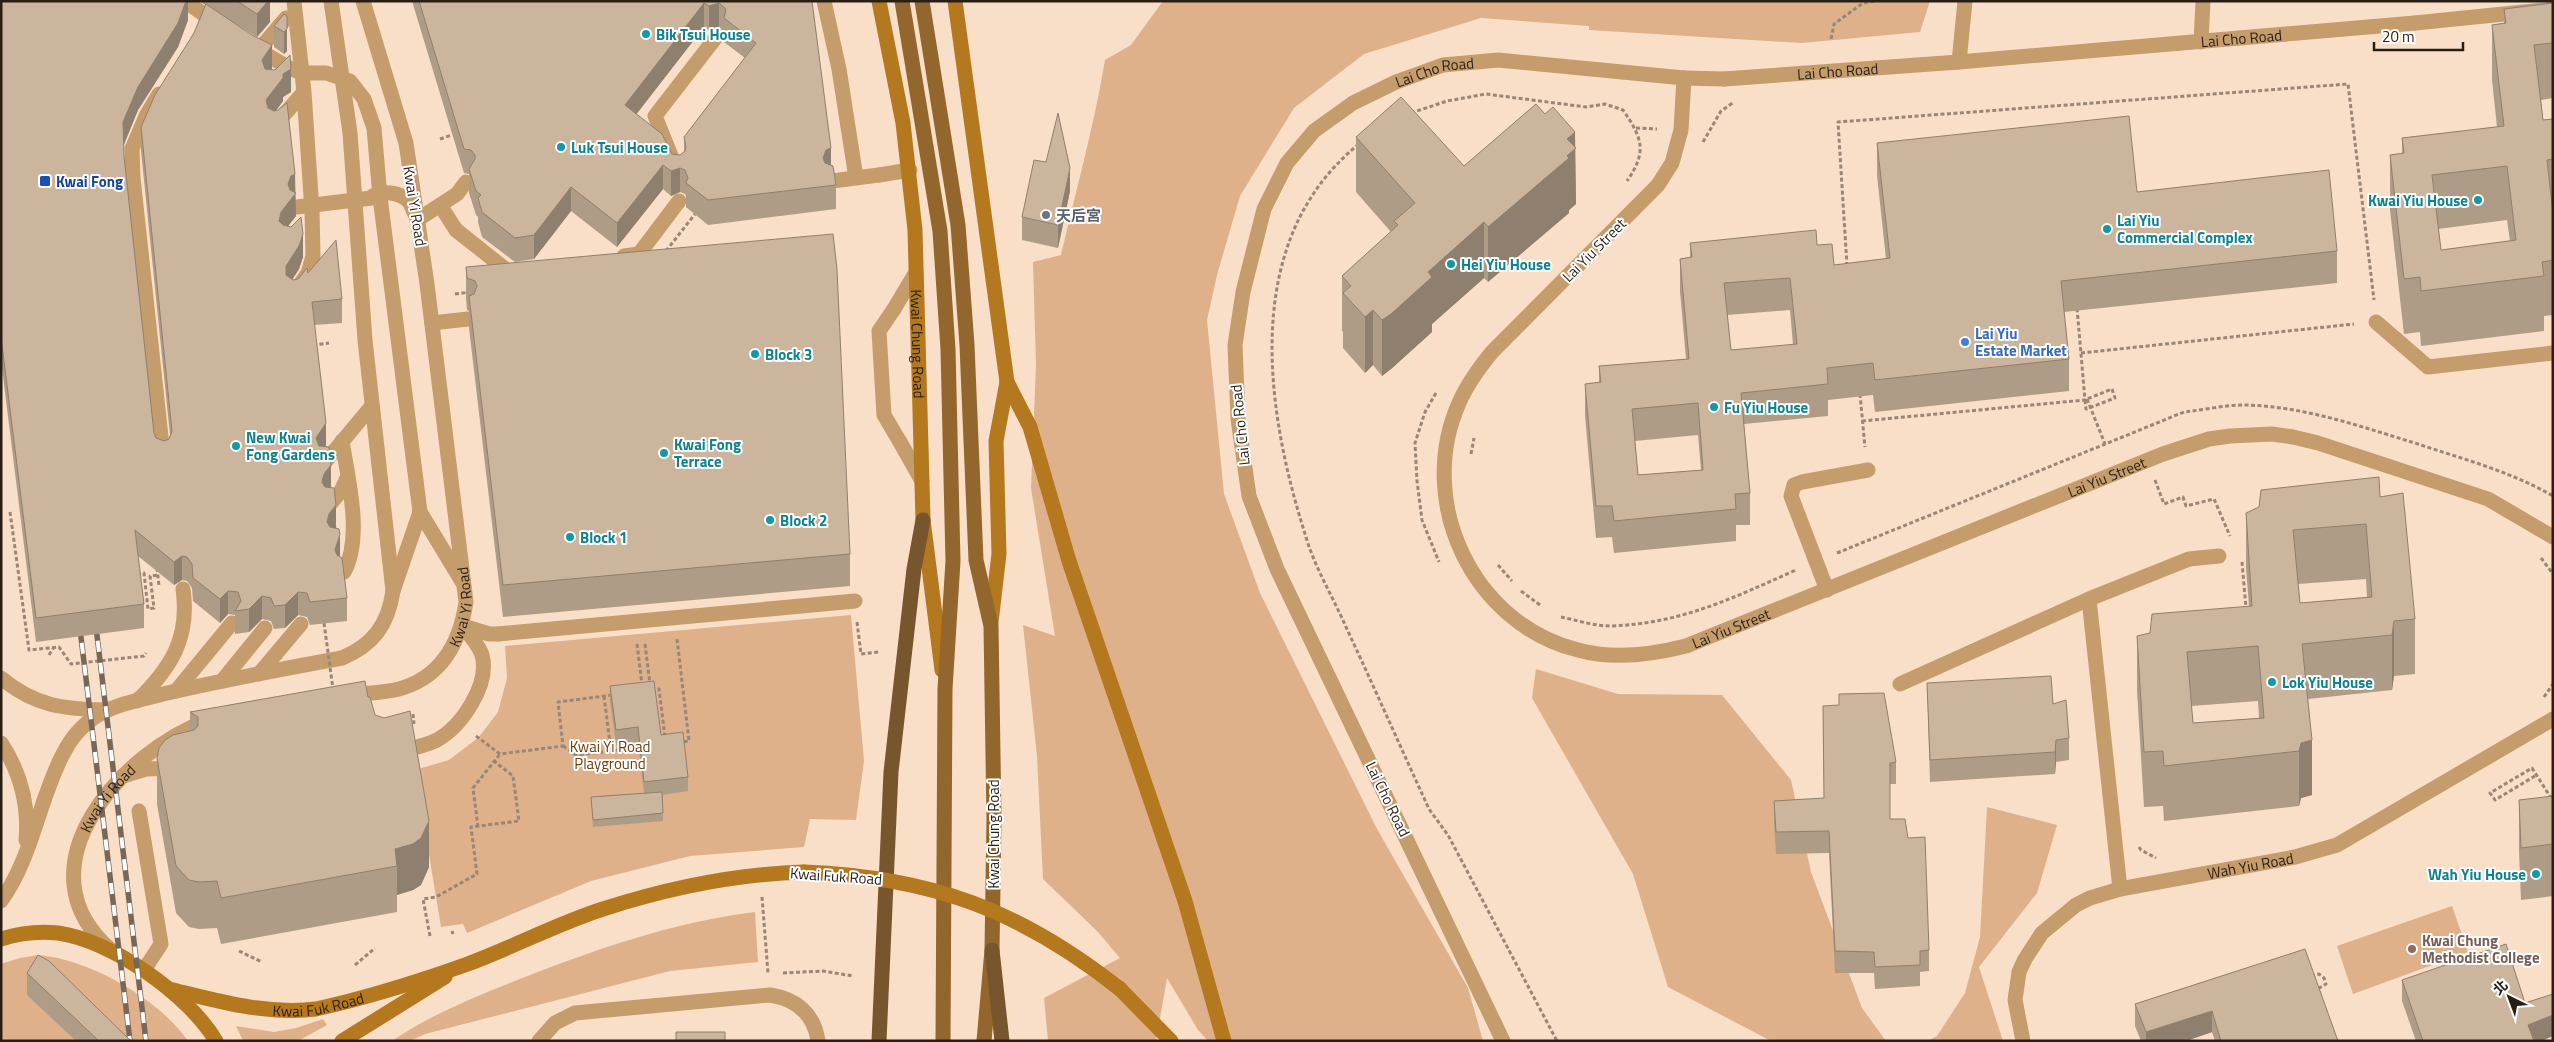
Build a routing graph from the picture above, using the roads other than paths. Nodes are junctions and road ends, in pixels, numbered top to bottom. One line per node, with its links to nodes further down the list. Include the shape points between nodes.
1 (331, 1): 36 (street, via 350,133)
2 (363, 1): 34 (street, Kwai Yi Road, via 406,143)
3 (824, 1): 26 (street, via 846,106)
4 (879, 1): 25 (main road, Kwai Chung Road)
5 (902, 1): 76 (main road, Kwai Chung Road, via 940,231 948,349 954,561)
6 (922, 1): 70 (main road, Kwai Chung Road, via 958,225 976,560)
7 (955, 1): 45 (main road, Kwai Chung Road)
8 (2203, 1): 15 (street)
9 (294, 4): 16 (street); 17 (street)
10 (1964, 4): 18 (street)
11 (190, 6): 13 (street, via 198,21); 29 (street, bridge, via 291,70 326,73 350,81 364,99 374,128)
12 (2553, 9): 15 (street, Lai Cho Road, bridge)
13 (196, 27)
14 (717, 36): 24 (street, via 655,116)
15 (2201, 42): 18 (street, Lai Cho Road, bridge)
16 (300, 50): 19 (street); 22 (street)
17 (258, 51)
18 (1959, 62): 20 (street, Lai Cho Road, bridge, via 1724,79)
19 (277, 78)
20 (1684, 78): 63 (street, Lai Yiu Street, via 1681,130 1672,163 1658,185 1492,352 1466,388 1451,424 1445,463 1445,487 1454,533 1472,573 1502,609 1538,635 1572,649 1597,654 1641,654 1686,646); 109 (street, Lai Cho Road, via 1498,60 1443,66 1396,82 1353,103 1314,131 1287,163 1264,209 1244,284 1234,345 1237,411 1249,496 1277,569)
21 (166, 82): 48 (street, bridge, via 132,149)
22 (304, 92): 23 (street); 33 (street)
23 (275, 125)
24 (677, 170)
25 (910, 170): 26 (street); 39 (main road, Kwai Chung Road)
26 (856, 178): 27 (street)
27 (832, 181)
28 (466, 182): 31 (street, via 457,194)
29 (380, 197): 32 (street, bridge); 54 (street, bridge)
30 (679, 202): 37 (street, via 639,254)
31 (440, 205): 34 (street); 38 (street, via 456,230 509,272)
32 (297, 207)
33 (312, 211): 35 (street); 40 (street, via 313,256 308,273)
34 (417, 220): 36 (street, via 409,202 392,192 373,195 359,208); 43 (street, Kwai Yi Road)
35 (300, 226)
36 (355, 227): 46 (street)
37 (612, 257)
38 (528, 269)
39 (916, 272): 52 (main road, Kwai Chung Road); 52 (street, via 880,331 884,415)
40 (294, 294)
41 (468, 319): 43 (street)
42 (2376, 322): 44 (street, via 2428,368)
43 (432, 323): 61 (street, Kwai Yi Road)
44 (2553, 353)
45 (1007, 382): 70 (main road, Kwai Chung Road, via 996,441 999,554); 108 (main road, via 1030,427 1069,561 1185,901)
46 (371, 407): 47 (street); 64 (street)
47 (342, 441): 49 (street); 51 (street)
48 (163, 456)
49 (325, 462)
50 (1868, 470): 63 (street, via 1794,486 1791,496)
51 (348, 476): 53 (street); 55 (street)
52 (922, 481): 56 (main road, Kwai Chung Road)
53 (331, 503)
54 (420, 512): 61 (street); 64 (street)
55 (352, 517): 58 (street); 60 (street, via 354,540)
56 (923, 520): 76 (main road, Kwai Chung Road); 103 (highway, via 914,569 891,772)
57 (2553, 537): 63 (street, Lai Yiu Street, via 2512,511 2466,491 2318,443 2272,434 2249,434 2209,439 2163,454)
58 (336, 544)
59 (2219, 556): 65 (street, via 2189,559)
60 (344, 572)
61 (464, 583): 69 (street, Kwai Yi Road)
62 (183, 589): 78 (street, via 184,626 176,651 161,678)
63 (1827, 590)
64 (393, 591): 72 (street, via 384,626 358,651 342,658)
65 (2089, 599): 75 (street); 91 (street)
66 (856, 608): 69 (street, via 498,634)
67 (227, 623): 77 (street, via 216,642)
68 (301, 624): 72 (street)
69 (463, 626): 79 (street, Kwai Yi Road, via 439,666 420,680 399,689 337,695 360,701); 86 (street, via 482,655 482,675 467,712 438,739)
70 (991, 626): 94 (main road, Kwai Chung Road)
71 (265, 628): 74 (street)
72 (259, 674): 74 (street)
73 (1, 678): 80 (street, via 32,699 51,706)
74 (222, 681): 77 (street)
75 (1900, 684)
76 (945, 689): 104 (main road, Kwai Chung Road)
77 (176, 691): 78 (street)
78 (137, 701): 80 (street)
79 (367, 707)
80 (107, 710): 90 (street, via 84,725 64,753 45,793 34,834)
81 (2553, 711): 84 (street)
82 (226, 714): 88 (street, Kwai Yi Road, via 186,729)
83 (2553, 719): 84 (street, Wah Yiu Road)
84 (2536, 729): 91 (street, Wah Yiu Road, via 2338,845 2295,857)
85 (1, 743): 90 (street, via 14,762 26,805 25,849)
86 (382, 755)
87 (190, 768): 88 (street, via 146,769)
88 (122, 776): 95 (street, Kwai Yi Road, via 94,811 76,853 74,872 75,892 81,910 96,935)
89 (139, 811): 97 (street, via 161,944)
90 (19, 871): 92 (street)
91 (2120, 889): 110 (street, Wah Yiu Road, via 2076,905 2032,945 2016,986 2016,1013)
92 (1, 901)
93 (1, 939): 95 (main road, via 38,932 60,934)
94 (992, 950): 105 (main road, Kwai Chung Road); 106 (highway)
95 (117, 955): 97 (main road)
96 (466, 964): 98 (main road, Kwai Fuk Road, via 337,1004 295,1012 252,1009); 100 (main road, Kwai Fuk Road); 107 (main road, Kwai Fuk Road, bridge, via 558,925 653,894 732,877 804,872 845,874 888,880 974,902 1014,919 1087,963 1120,989)
97 (144, 970): 98 (main road)
98 (169, 988): 99 (main road, via 202,1021)
99 (216, 1041)
100 (342, 1041)
101 (539, 1041): 102 (street, via 555,1024 575,1014 770,995 795,1002 805,1011 813,1022)
102 (818, 1041)
103 (879, 1041)
104 (943, 1041)
105 (984, 1041)
106 (1002, 1041)
107 (1171, 1041)
108 (1224, 1041)
109 (1503, 1041)
110 (2023, 1041)

